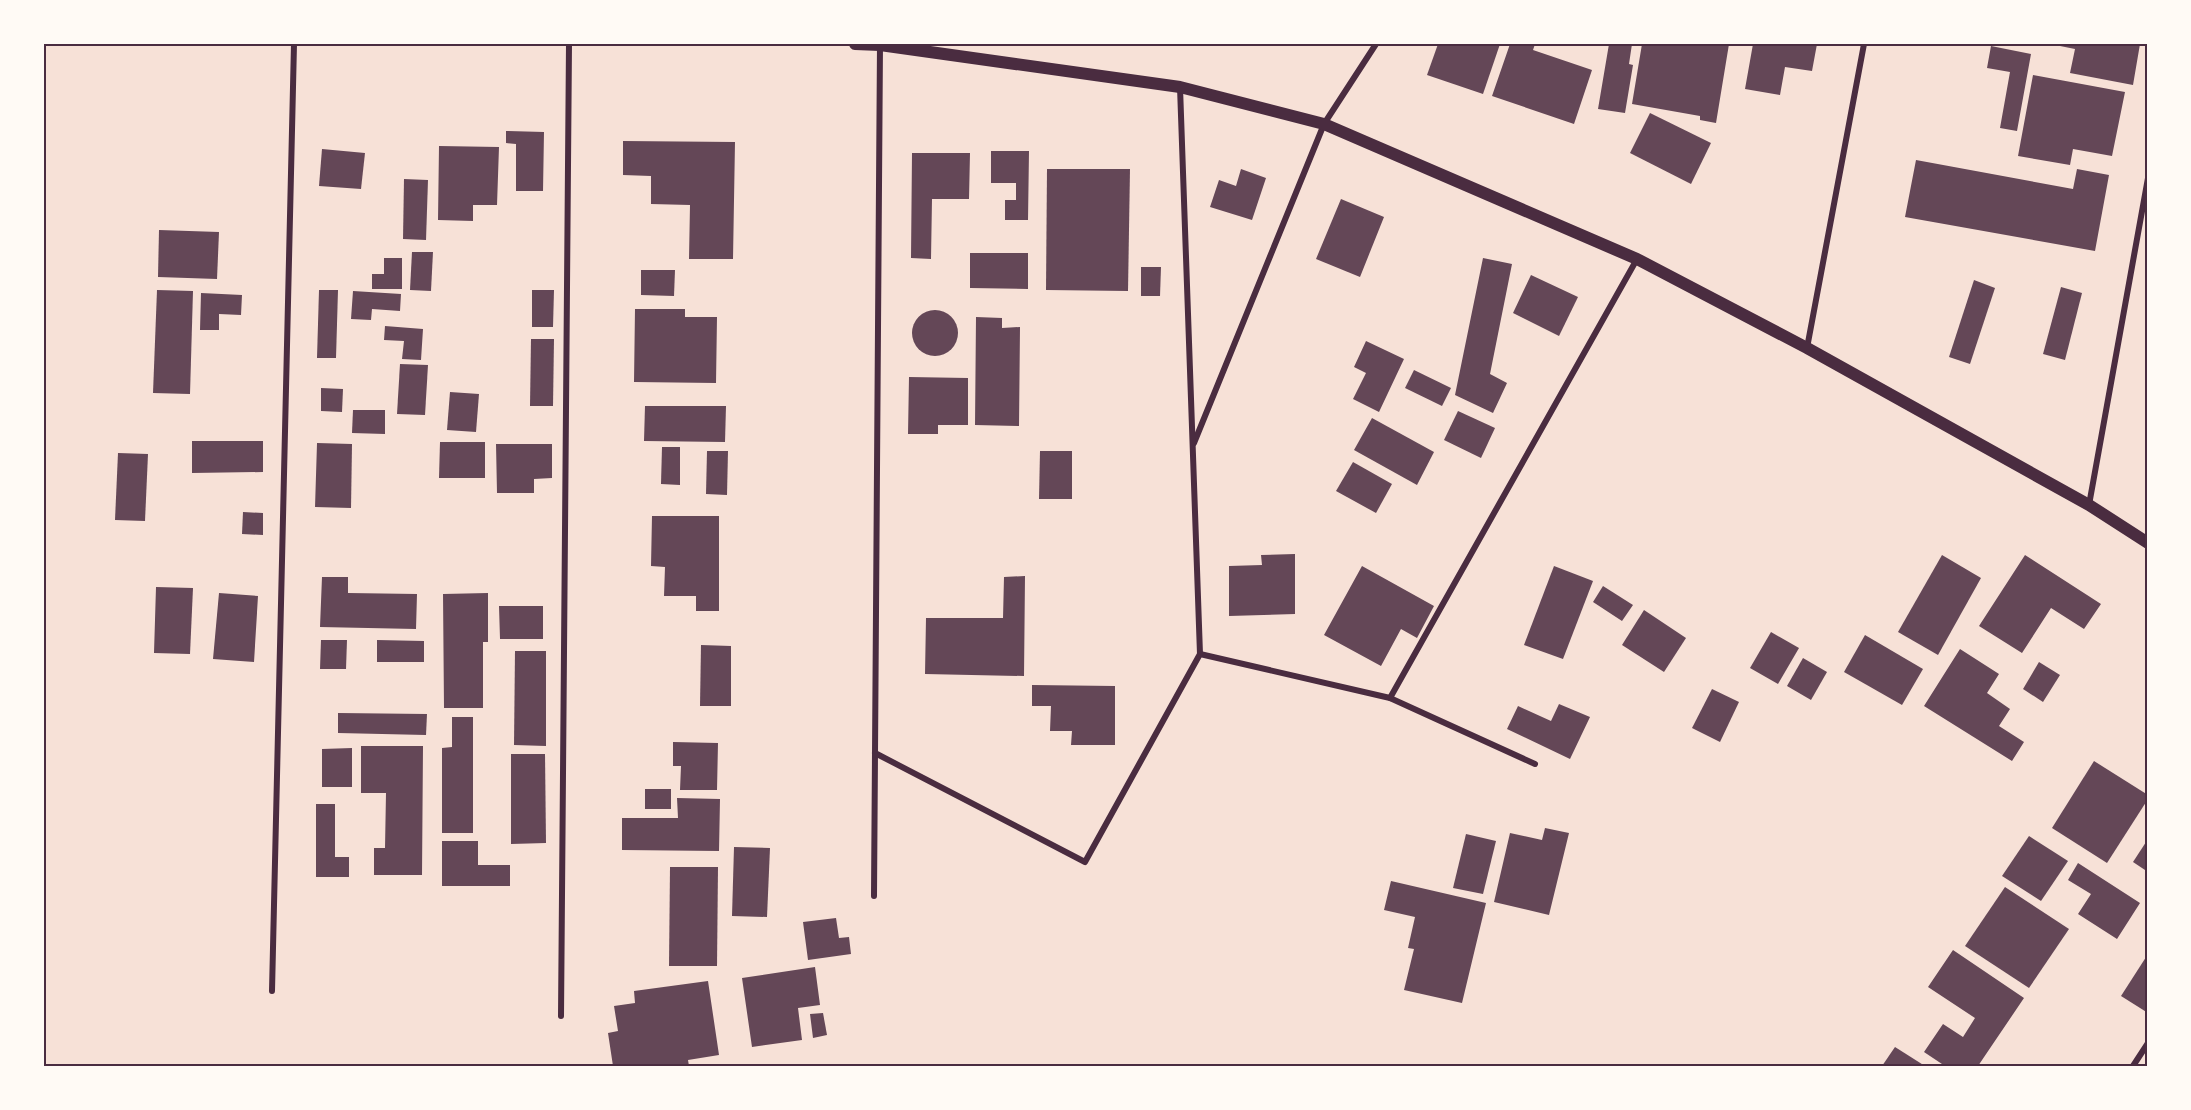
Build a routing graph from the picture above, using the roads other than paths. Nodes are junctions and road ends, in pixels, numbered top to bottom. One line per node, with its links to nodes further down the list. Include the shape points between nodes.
1 (294, 44): 20 (street)
2 (569, 44): 21 (street)
3 (855, 44): 4 (main road)
4 (880, 44): 7 (main road); 17 (street)
5 (1376, 44): 8 (street)
6 (1864, 44): 11 (street)
7 (1180, 87): 8 (main road); 12 (street)
8 (1324, 124): 10 (main road); 12 (street)
9 (2148, 178): 13 (street)
10 (1637, 259): 11 (main road); 16 (street)
11 (1807, 348): 13 (main road)
12 (1193, 446): 15 (street)
13 (2089, 505): 14 (main road)
14 (2148, 543)
15 (1200, 654): 16 (street); 17 (street, via 1085,862)
16 (1390, 698): 18 (street)
17 (875, 753): 19 (street)
18 (1535, 764)
19 (874, 896)
20 (272, 991)
21 (561, 1016)
22 (2148, 1043): 23 (street)
23 (2133, 1066)

